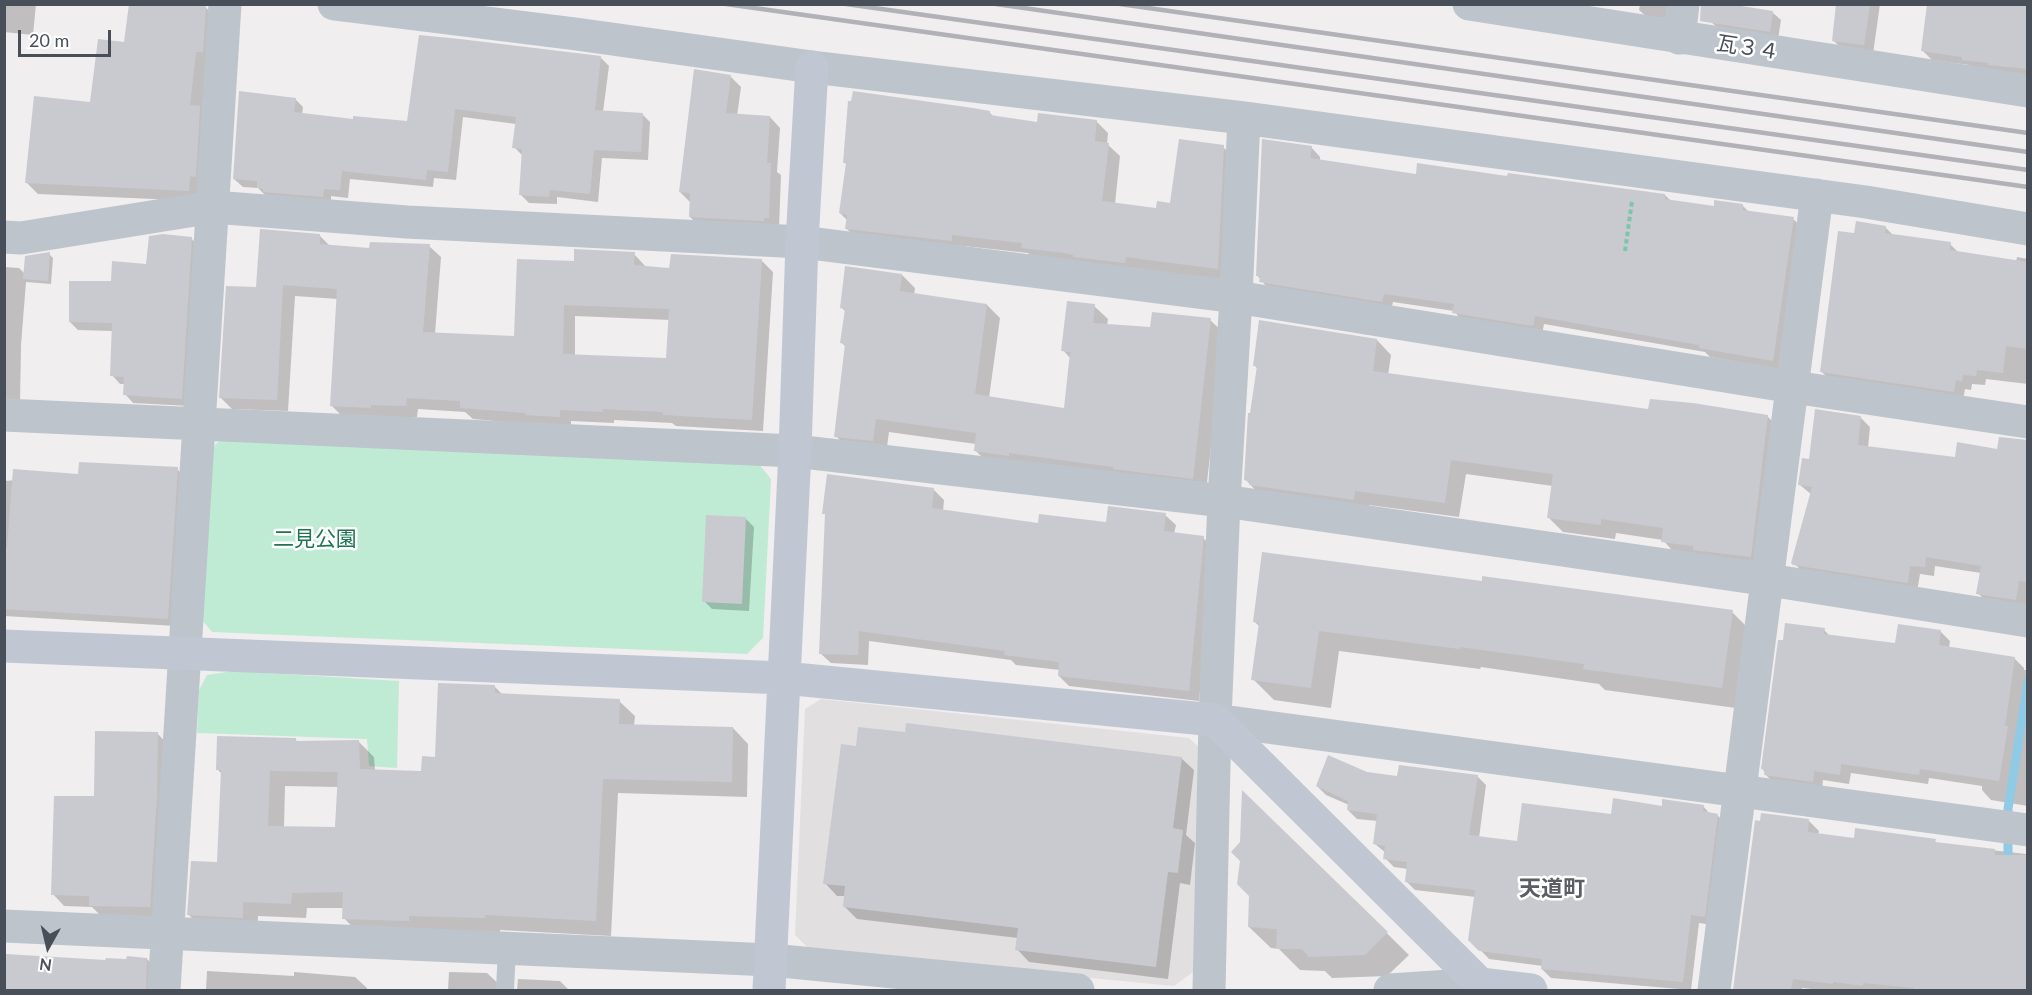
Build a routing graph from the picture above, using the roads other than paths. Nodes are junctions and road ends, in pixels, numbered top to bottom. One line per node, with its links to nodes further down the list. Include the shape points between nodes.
1 (225, 4): 10 (street)
2 (334, 4): 6 (street)
3 (1469, 4): 5 (street, 瓦３４)
4 (1683, 4): 5 (street)
5 (1679, 38): 7 (street, 瓦３４)
6 (812, 67): 8 (street); 13 (street)
7 (2028, 91)
8 (1244, 118): 9 (street); 14 (street)
9 (1817, 195): 11 (street); 15 (street)
10 (213, 207): 12 (street, via 21,238); 13 (street, via 407,222); 18 (street)
11 (2028, 229)
12 (4, 237)
13 (802, 242): 14 (street); 19 (street)
14 (1236, 297): 15 (street); 20 (street)
15 (1793, 387): 17 (street); 21 (street)
16 (4, 415): 18 (street)
17 (2028, 422)
18 (200, 424): 19 (street); 24 (street)
19 (795, 452): 20 (street); 25 (street)
20 (1224, 501): 21 (street); 26 (street)
21 (1769, 580): 22 (street); 27 (street)
22 (2028, 621)
23 (4, 646): 24 (street)
24 (185, 654): 25 (street); 30 (street)
25 (784, 678): 26 (street); 32 (street)
26 (1215, 720): 27 (street); 33 (street); 37 (street)
27 (1740, 790): 28 (street); 40 (street)
28 (2016, 828)
29 (4, 926): 30 (street)
30 (168, 933): 31 (street); 34 (street)
31 (507, 948): 32 (street); 35 (lane)
32 (770, 975): 36 (street)
33 (1480, 987): 38 (street); 39 (street)
34 (164, 990)
35 (505, 990)
36 (1078, 990)
37 (1209, 990)
38 (1390, 990)
39 (1531, 990)
40 (1714, 990)

